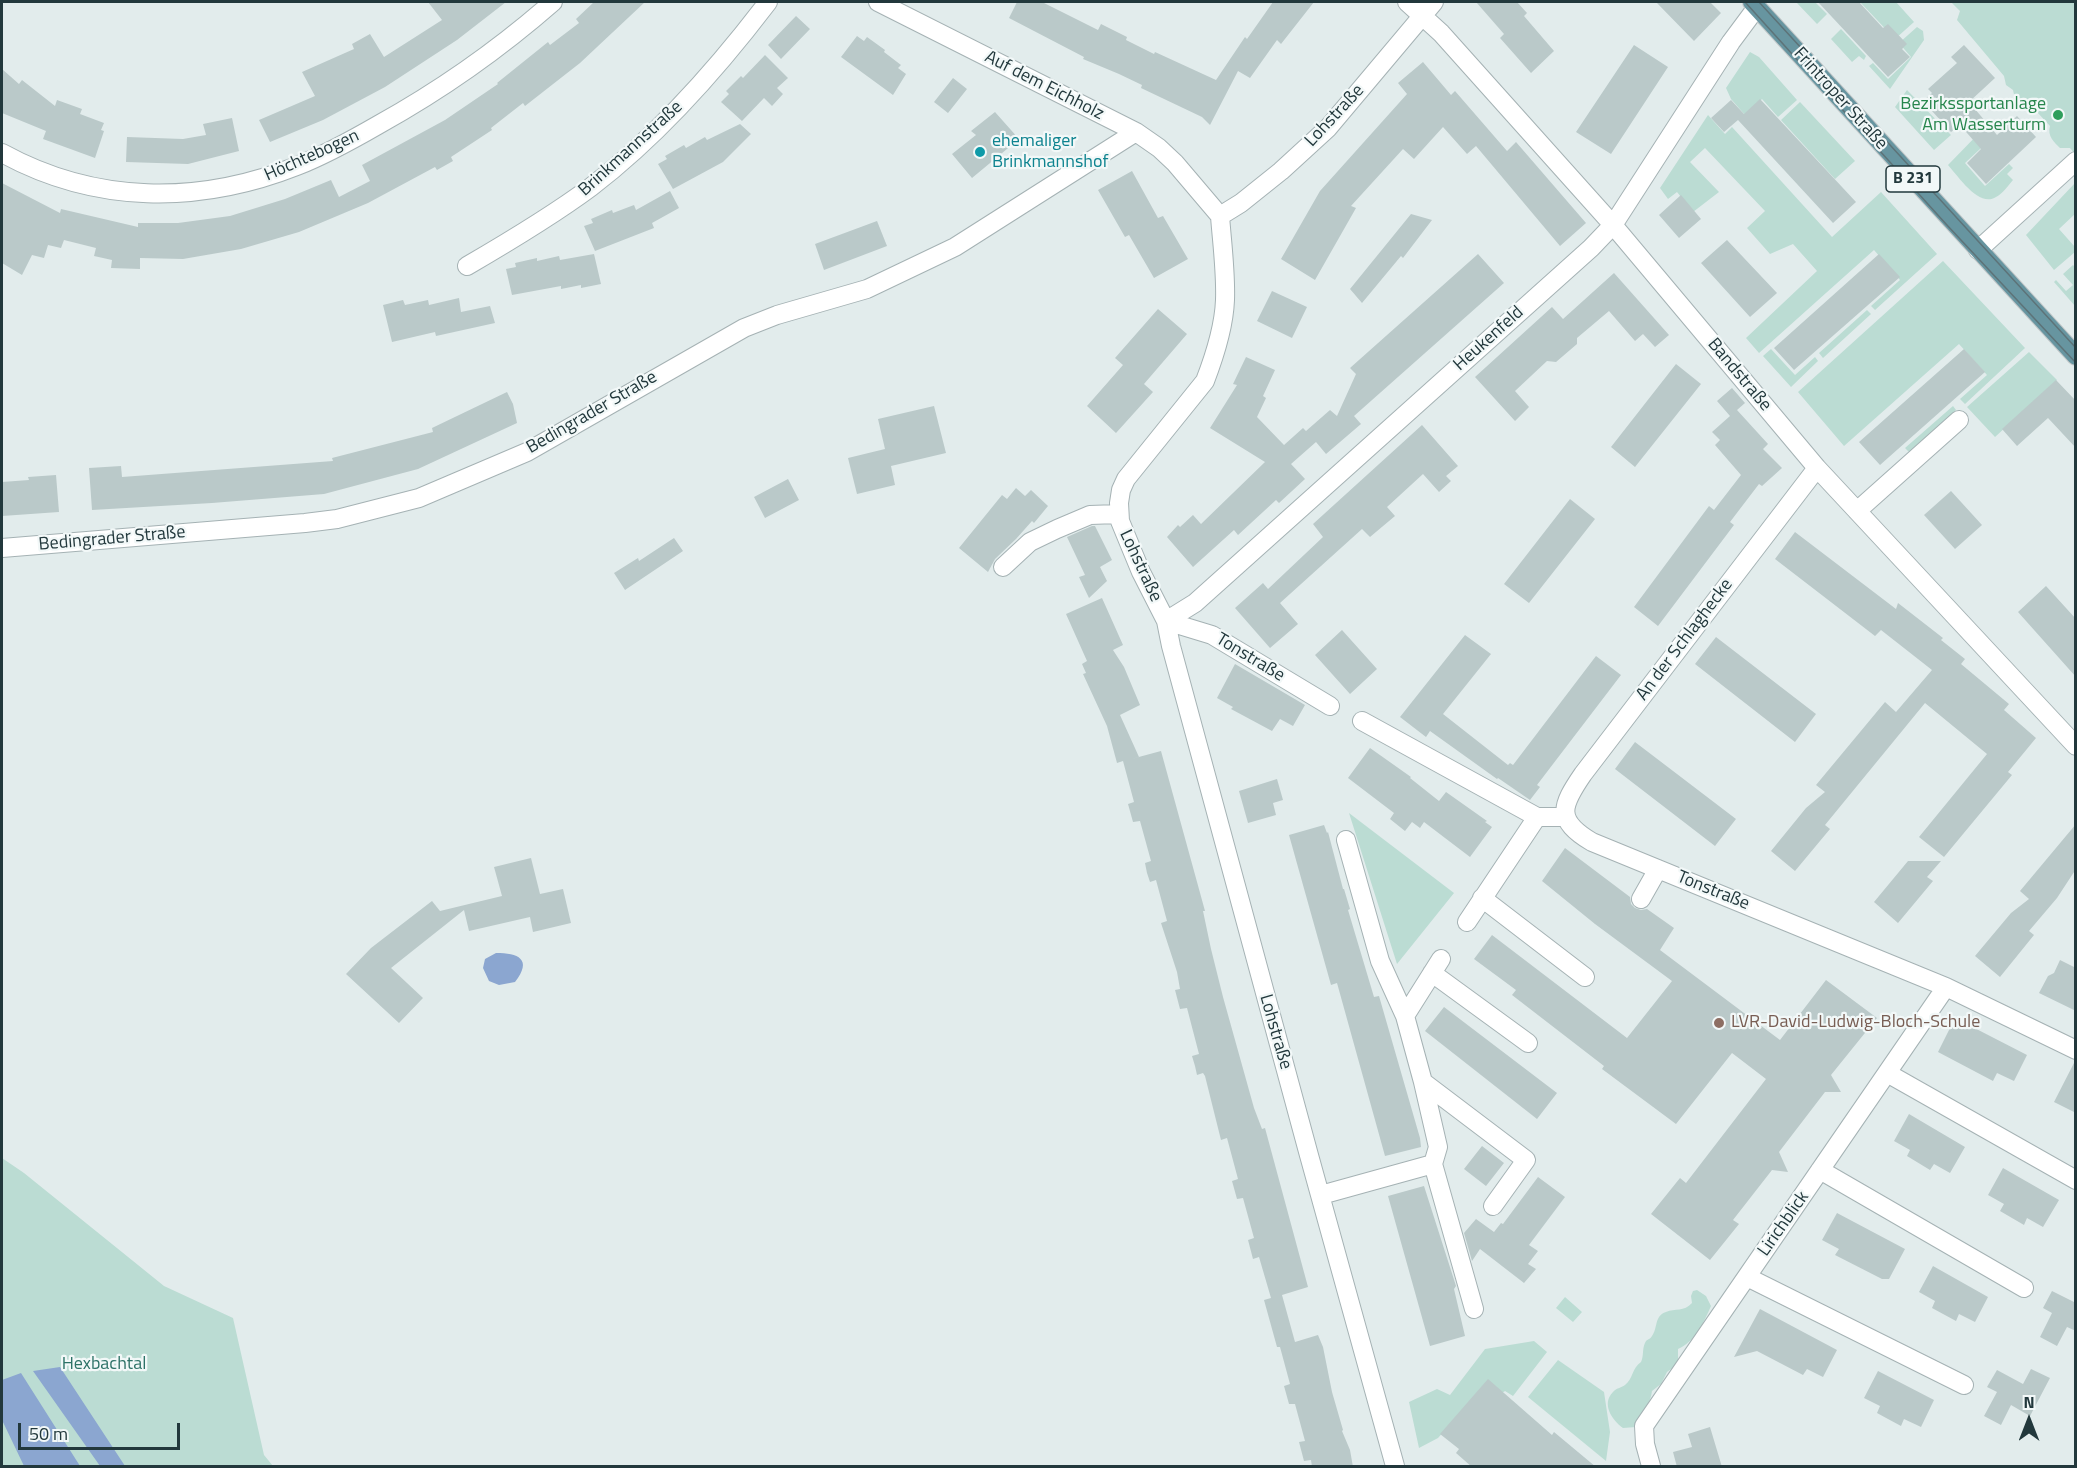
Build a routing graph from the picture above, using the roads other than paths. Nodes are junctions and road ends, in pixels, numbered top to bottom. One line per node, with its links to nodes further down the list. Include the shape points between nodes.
1 (552, 2): 8 (street, Höchtebogen, via 446,86 321,155 259,179 186,194 150,194 78,184)
2 (768, 2): 13 (street, Brinkmannstraße, via 688,98 642,144 556,212)
3 (878, 2): 7 (street, Auf dem Eichholz)
4 (1407, 2): 6 (street, Bandstraße)
5 (1754, 4): 11 (street, Heukenfeld); 12 (main road, Frintroper Straße / B 231)
6 (1429, 9): 10 (street, Lohstraße, via 1328,128 1281,171); 11 (street, Bandstraße)
7 (1136, 132): 10 (street, Auf dem Eichholz, via 1176,163); 19 (street, Bedingrader Straße, via 963,242 921,264 867,289 744,328 543,444 419,498 305,523)
8 (2, 153)
9 (2076, 161): 12 (street)
10 (1220, 216): 18 (street, Lohstraße, via 1225,300 1212,362 1205,381 1126,479)
11 (1613, 225): 16 (street, Bandstraße); 21 (street, Heukenfeld, via 1195,603)
12 (1978, 250): 14 (main road, Frintroper Straße / B 231)
13 (467, 266)
14 (2076, 356)
15 (1959, 420): 17 (street)
16 (1817, 468): 17 (street, Bandstraße); 26 (street, An der Schlaghecke, via 1583,774 1567,798)
17 (1857, 511): 24 (street, Bandstraße)
18 (1118, 513): 20 (street, via 1090,515 1057,529 1030,542); 21 (street, Lohstraße, via 1132,554)
19 (2, 548)
20 (1003, 567)
21 (1166, 621): 22 (street, Tonstraße, via 1212,635); 42 (street, Lohstraße)
22 (1330, 706)
23 (1362, 721): 25 (street)
24 (2076, 746)
25 (1537, 817): 26 (street); 29 (street)
26 (1565, 817): 28 (street, Tonstraße, via 1592,842)
27 (1346, 840): 34 (street, via 1380,961)
28 (1658, 869): 30 (street); 33 (street, Tonstraße)
29 (1482, 898): 31 (street); 32 (street)
30 (1641, 899)
31 (1467, 922)
32 (1585, 977)
33 (1947, 987): 36 (street, Tonstraße); 37 (street, Lirichblick)
34 (1405, 1016): 35 (street, via 1436,966); 38 (street)
35 (1528, 1043)
36 (2076, 1050)
37 (1887, 1073): 40 (street, Lirichblick); 41 (street)
38 (1423, 1082): 39 (street, via 1438,1147); 43 (street, via 1526,1160)
39 (1433, 1164): 42 (street); 46 (street)
40 (1820, 1170): 44 (street, Lirichblick); 45 (street)
41 (2076, 1180)
42 (1321, 1195): 48 (street, Lohstraße)
43 (1493, 1206)
44 (1747, 1277): 47 (street); 49 (street, Lirichblick, via 1644,1426)
45 (2024, 1288)
46 (1474, 1309)
47 (1964, 1385)
48 (1395, 1467)
49 (1652, 1467)

